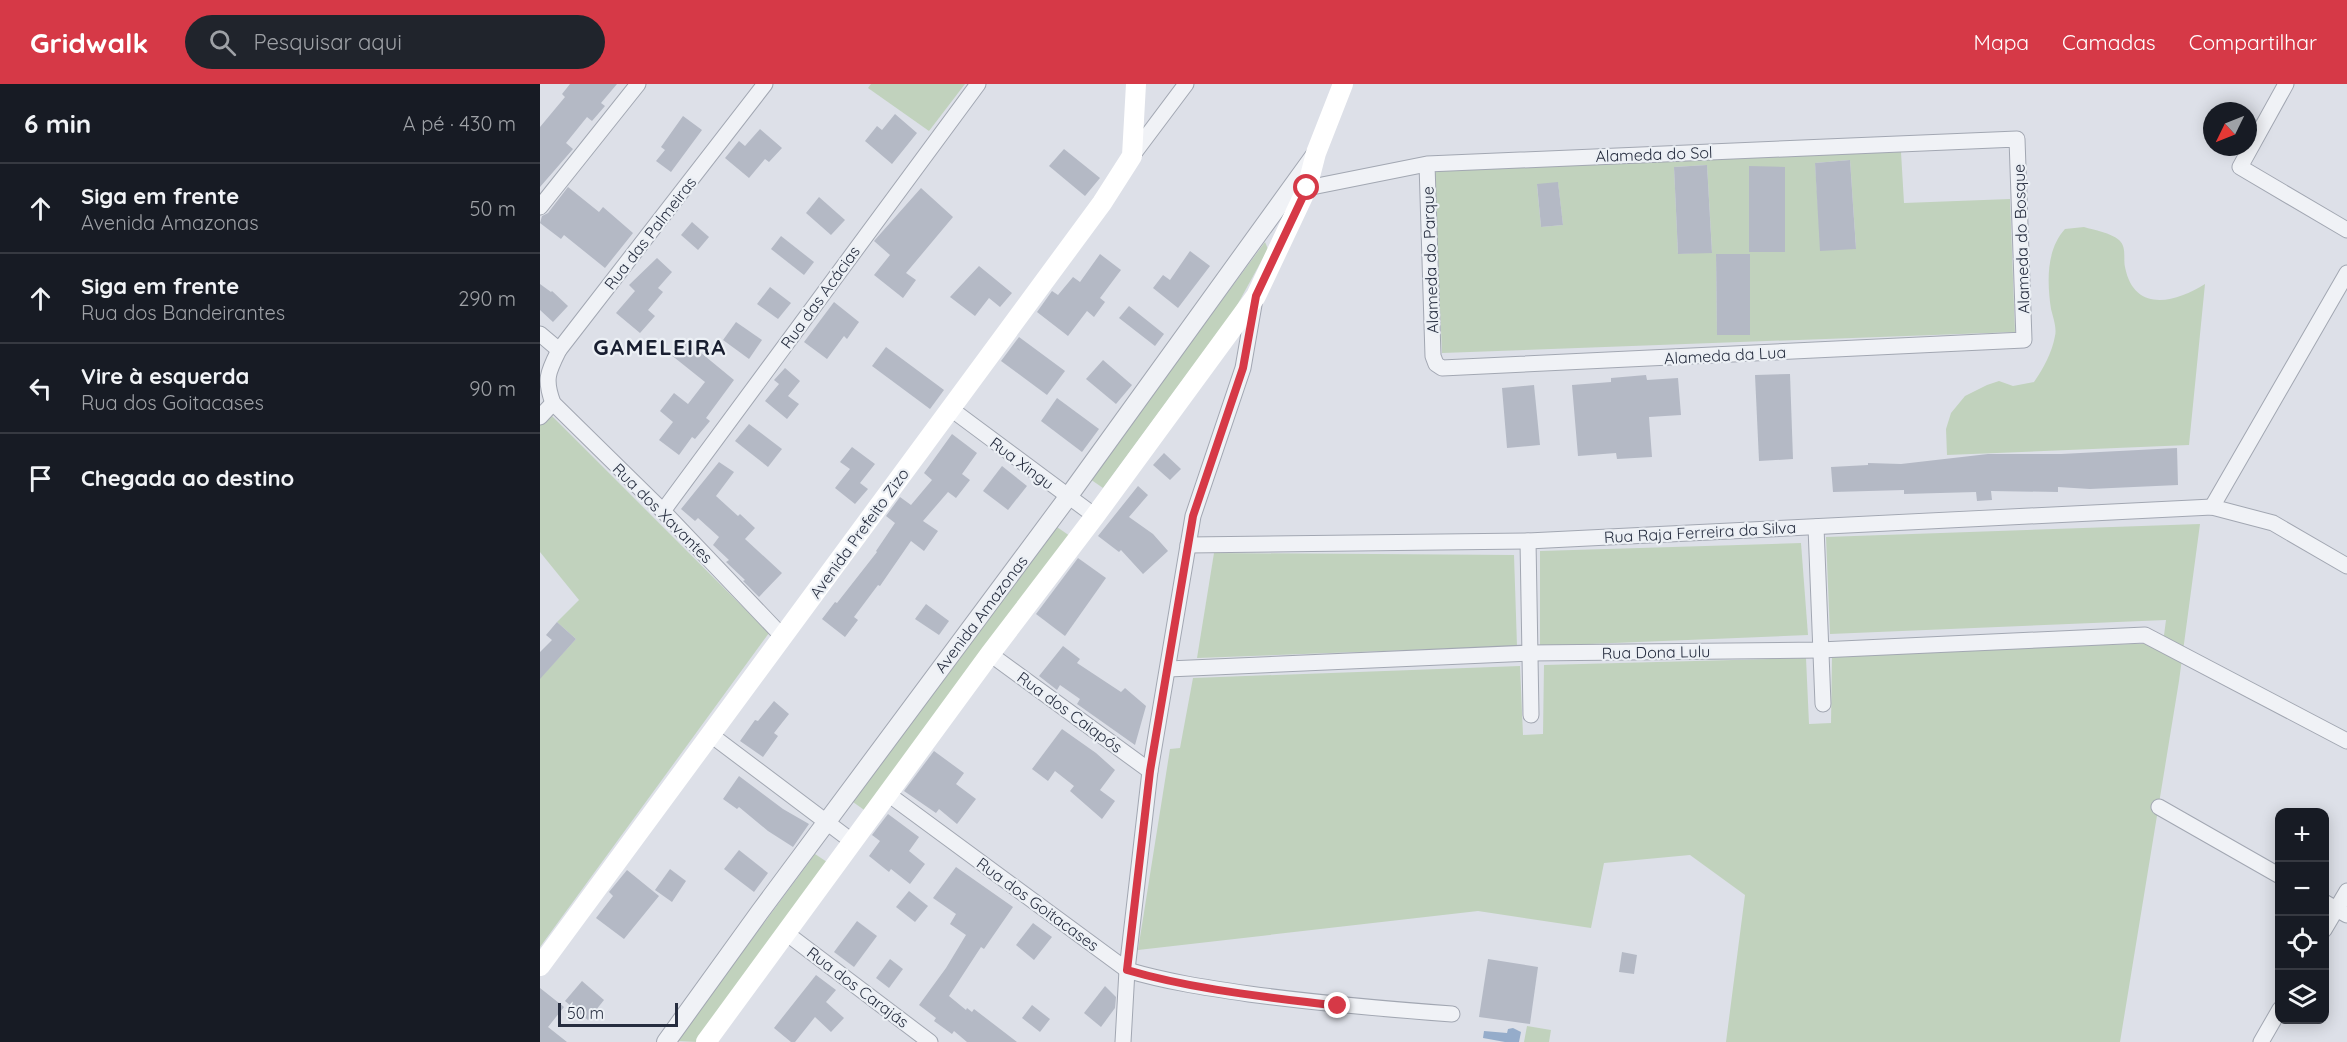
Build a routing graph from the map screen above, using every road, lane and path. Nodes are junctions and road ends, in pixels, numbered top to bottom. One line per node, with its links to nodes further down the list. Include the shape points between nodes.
1 (638, 84): 12 (street)
2 (765, 84): 18 (street, Rua das Palmeiras)
3 (978, 84): 26 (street, Rua das Acácias)
4 (1136, 84): 9 (main road, Avenida Prefeito Zizo)
5 (1186, 84): 9 (street)
6 (1343, 84): 11 (main road)
7 (2286, 84): 13 (street, via 2240,167)
8 (2017, 139): 10 (street, Alameda do Sol); 17 (street, Alameda do Bosque)
9 (1132, 156): 22 (main road, Avenida Prefeito Zizo)
10 (1427, 164): 11 (street, Alameda do Sol); 19 (street, Alameda do Parque)
11 (1300, 186): 15 (main road, Avenida Amazonas); 24 (street, Avenida Amazonas)
12 (540, 207)
13 (2347, 230)
14 (2347, 273): 25 (street)
15 (1256, 296): 27 (main road, Avenida Amazonas); 30 (street, via 1243,368 1193,516)
16 (540, 334): 18 (street)
17 (2024, 340): 19 (street, Alameda da Lua, via 1449,368 1436,364)
18 (559, 350): 20 (street, Rua das Palmeiras, via 548,373)
19 (1433, 356)
20 (547, 387): 21 (street, Rua dos Xavantes)
21 (553, 403): 23 (street); 26 (street, Rua dos Xavantes)
22 (951, 409): 24 (street, Rua Xingu); 32 (main road, Avenida Prefeito Zizo)
23 (540, 417)
24 (1068, 497): 27 (street, Rua Xingu); 44 (street, Avenida Amazonas)
25 (2212, 507): 28 (street, Rua Raja Ferreira da Silva); 31 (street, Rua Raja Ferreira da Silva, via 2273,523)
26 (663, 511): 32 (street, Rua dos Xavantes)
27 (1095, 516): 35 (main road, Avenida Amazonas)
28 (1816, 527): 29 (street, Rua Raja Ferreira da Silva); 33 (street)
29 (1528, 540): 30 (street, Rua Raja Ferreira da Silva); 34 (street)
30 (1188, 545): 36 (street)
31 (2347, 566)
32 (783, 637): 39 (main road, Avenida Prefeito Zizo)
33 (1820, 650): 34 (street, Rua Dona Lulu); 37 (street); 40 (street, Rua Dona Lulu, via 2145,634)
34 (1529, 653): 36 (street, Rua Dona Lulu); 38 (street)
35 (990, 654): 41 (street, Rua dos Caiapós); 42 (main road, Avenida Amazonas)
36 (1167, 669): 41 (street)
37 (1824, 704)
38 (1531, 715)
39 (711, 735): 44 (street); 51 (main road, Avenida Prefeito Zizo)
40 (2347, 741)
41 (1150, 771): 52 (street)
42 (888, 794): 45 (main road, Avenida Amazonas); 52 (street, Rua dos Goitacases)
43 (2159, 807): 46 (street)
44 (826, 822): 45 (street); 55 (street, Avenida Amazonas)
45 (853, 842): 50 (main road, Avenida Amazonas)
46 (2275, 873)
47 (2347, 891): 48 (street)
48 (2336, 909): 49 (street)
49 (2329, 922)
50 (786, 933): 56 (main road, Avenida Amazonas); 57 (street, Rua dos Carajás)
51 (540, 966)
52 (1127, 970): 53 (street, Rua dos Goitacases, via 1157,979 1338,1006); 58 (street)
53 (1452, 1014)
54 (2275, 1018): 59 (street)
55 (666, 1042)
56 (706, 1042)
57 (930, 1042)
58 (1123, 1042)
59 (2261, 1042)

